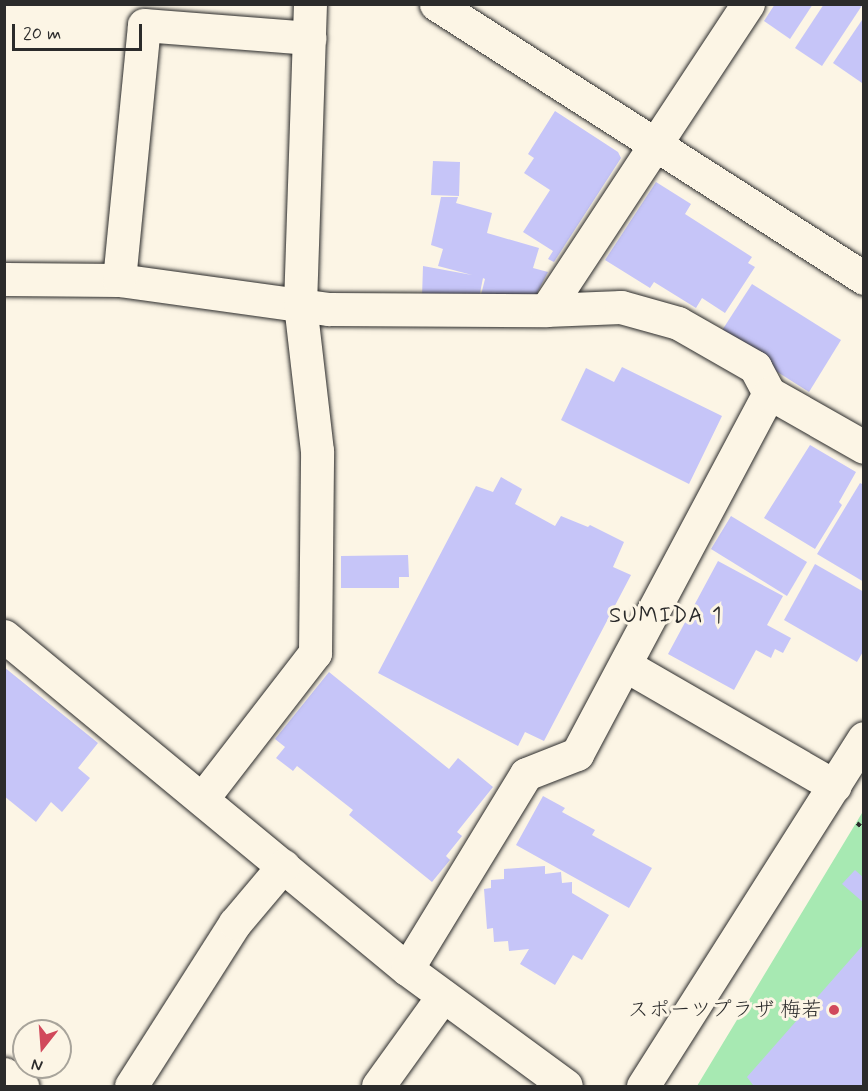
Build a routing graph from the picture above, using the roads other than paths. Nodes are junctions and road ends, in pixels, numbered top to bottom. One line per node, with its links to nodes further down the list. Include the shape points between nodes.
1 (310, 4): 4 (street)
2 (436, 4): 5 (street)
3 (748, 4): 5 (street)
4 (309, 38): 8 (street, via 144,25); 9 (street)
5 (656, 144): 6 (street); 10 (street)
6 (864, 278)
7 (5, 279): 8 (street)
8 (119, 280): 9 (street)
9 (300, 305): 10 (street, via 329,309); 17 (street, via 317,451 315,653)
10 (546, 310): 11 (street, via 621,308 678,322 755,367)
11 (769, 393): 12 (street); 14 (street)
12 (864, 447)
13 (4, 636): 17 (street)
14 (625, 665): 16 (street); 19 (street, via 577,754 526,774)
15 (864, 738): 16 (street)
16 (835, 786): 26 (street)
17 (202, 799): 18 (street)
18 (283, 866): 19 (street); 23 (street, via 235,923)
19 (407, 969): 20 (street)
20 (444, 996): 24 (street); 25 (street)
21 (4, 1074): 22 (street)
22 (22, 1086)
23 (131, 1086)
24 (378, 1086)
25 (566, 1086)
26 (643, 1086)

